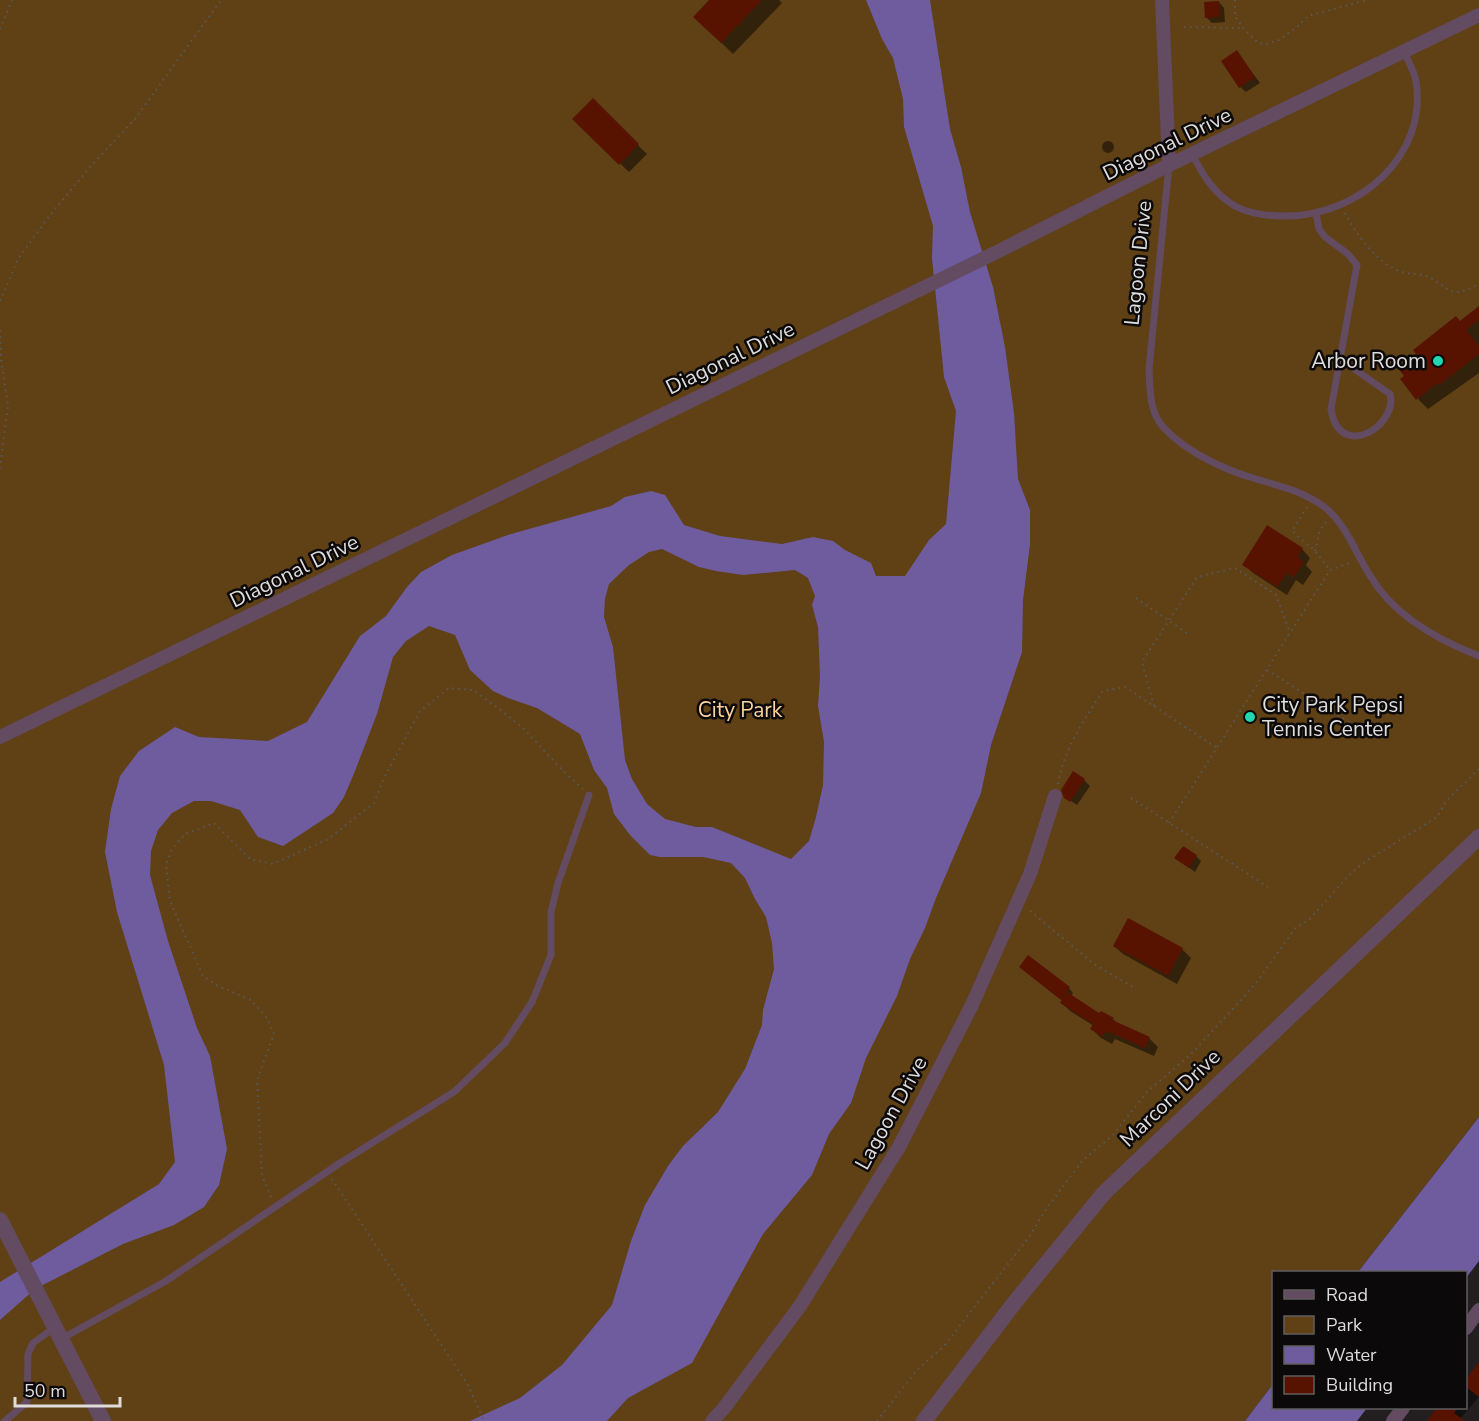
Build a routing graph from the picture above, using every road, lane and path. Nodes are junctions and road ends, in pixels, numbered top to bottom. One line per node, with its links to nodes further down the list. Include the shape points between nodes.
1 (12, 0): 9 (path)
2 (221, 0): 16 (path, via 135,119 71,190 18,260)
3 (1162, 0): 12 (street, Lagoon Drive)
4 (1235, 0): 8 (path, via 1235,16)
5 (1367, 0): 8 (path, via 1308,16 1279,40 1266,44 1258,43)
6 (1479, 15): 10 (street, Diagonal Drive)
7 (1184, 27): 8 (path)
8 (1242, 28)
9 (0, 29)
10 (1404, 51): 11 (street, Diagonal Drive); 13 (lane, via 1415,78 1417,97 1408,142 1389,171)
11 (1192, 154): 12 (street, Diagonal Drive); 14 (lane, via 1217,193 1233,205 1272,216)
12 (1169, 165): 29 (lane, Lagoon Drive, via 1150,351 1150,397 1157,419 1191,450 1254,478 1302,493 1322,505 1352,541 1388,601 1442,640); 33 (street, Diagonal Drive)
13 (1340, 205): 14 (lane); 15 (path, via 1366,246 1398,271 1427,276 1446,290 1456,292)
14 (1316, 213): 18 (lane, via 1325,237 1357,265)
15 (1479, 284)
16 (0, 301)
17 (0, 330): 19 (path, via 8,406)
18 (1340, 359): 18 (lane, via 1331,409 1336,425 1348,435 1364,436 1389,413 1393,403 1390,394)
19 (0, 468)
20 (1315, 511): 22 (path, via 1308,505 1292,531)
21 (1320, 515): 22 (path, via 1326,522)
22 (1315, 551): 24 (path)
23 (1349, 563): 24 (path)
24 (1330, 570): 27 (path)
25 (1136, 598): 26 (path)
26 (1169, 621): 27 (path, via 1197,578 1235,568 1276,595); 28 (path); 31 (path, via 1142,662)
27 (1290, 633): 30 (path)
28 (1188, 634)
29 (1479, 656)
30 (1267, 669): 32 (path); 34 (path)
31 (1154, 706): 34 (path); 37 (path, via 1125,687 1104,691 1074,736 1060,766)
32 (1369, 735)
33 (0, 737)
34 (1217, 748): 39 (path)
35 (1479, 770): 55 (path, via 1446,801 1437,817 1363,863 1314,914 1296,927 1241,1000 1191,1054 1147,1092 1112,1136 1083,1160 944,1346 917,1370)
36 (589, 795): 44 (lane, via 551,912 551,955 532,1002 505,1043 454,1092); 45 (path, via 498,708 473,690 449,688 420,711 374,802 328,839 273,864 250,859 214,823 185,834 172,849 166,865 170,901 203,976 251,1000 267,1018 274,1034 257,1080 262,1175)
37 (1056, 796): 42 (street, Lagoon Drive)
38 (1131, 798): 39 (path)
39 (1169, 823): 41 (path)
40 (1479, 837): 56 (street, Marconi Drive, via 1104,1193)
41 (1268, 887)
42 (1017, 902): 43 (path, via 1094,964); 54 (street, Lagoon Drive, via 971,1007 899,1147 800,1306)
43 (1133, 987)
44 (328, 1172): 45 (lane); 53 (path, via 468,1385)
45 (272, 1209): 49 (lane, via 165,1281)
46 (0, 1220): 49 (street)
47 (1479, 1310): 48 (street)
48 (1467, 1327)
49 (57, 1334): 51 (lane, via 33,1343 28,1354 27,1402); 52 (street)
50 (1401, 1409): 57 (street)
51 (5, 1421)
52 (103, 1421)
53 (484, 1421)
54 (712, 1421)
55 (877, 1421)
56 (924, 1421)
57 (1392, 1421)

